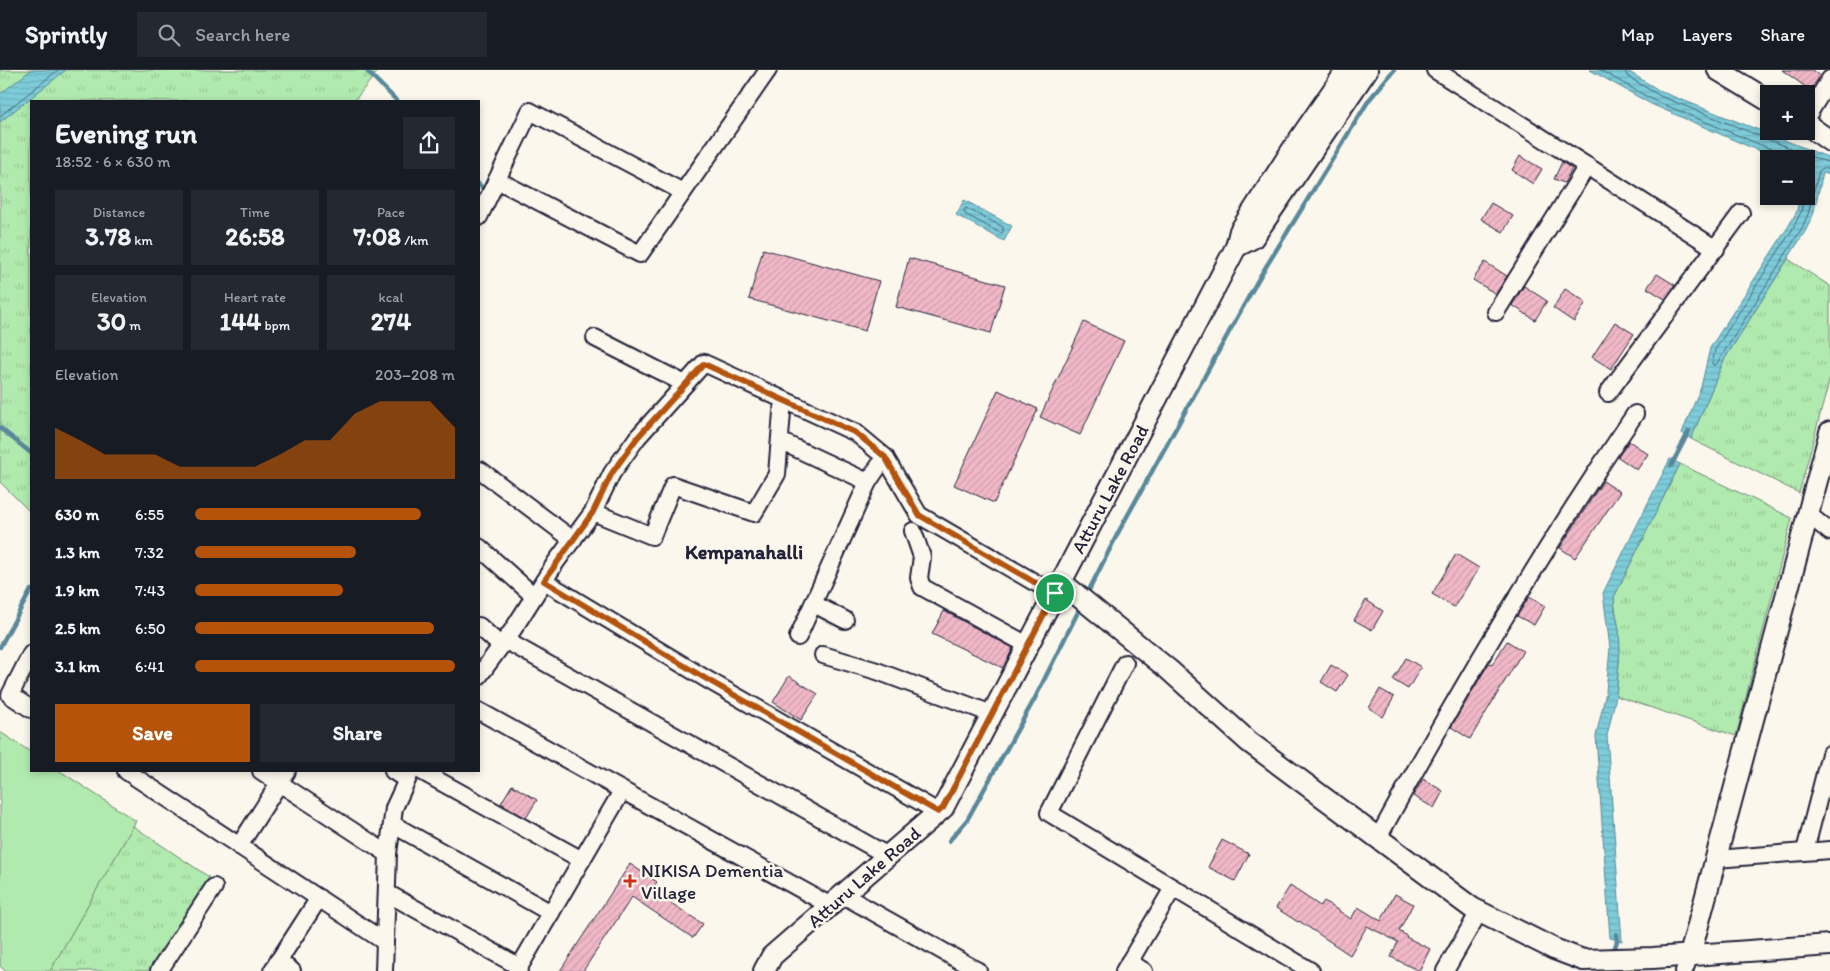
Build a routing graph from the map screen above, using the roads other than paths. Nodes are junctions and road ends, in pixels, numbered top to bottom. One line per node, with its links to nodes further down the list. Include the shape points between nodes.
1 (768, 70): 13 (street)
2 (1347, 70): 16 (street, Atturu Lake Road, via 1240,230)
3 (1367, 70): 16 (street, Atturu Lake Road, via 1253,238)
4 (1435, 70): 11 (street)
5 (1718, 70): 7 (street)
6 (1830, 78): 8 (street)
7 (1760, 96)
8 (1815, 103)
9 (1815, 130): 10 (street)
10 (1830, 141)
11 (1587, 166): 17 (street); 18 (street)
12 (497, 180): 13 (street, via 640,254); 13 (street, via 530,111); 15 (street)
13 (683, 192)
14 (1741, 213): 17 (street)
15 (480, 215)
16 (1236, 247): 36 (street, Atturu Lake Road)
17 (1716, 249): 21 (street)
18 (1496, 312)
19 (595, 338): 20 (street)
20 (685, 384): 22 (street, via 704,364); 29 (street, via 637,438 612,473)
21 (1608, 393)
22 (783, 400): 25 (street); 26 (street, via 856,433)
23 (1635, 414): 61 (street, via 1532,571)
24 (1830, 432): 30 (street)
25 (780, 441): 28 (street); 29 (street, via 777,474 754,513 673,485 652,536)
26 (885, 457): 28 (street); 36 (street, via 919,515 1034,582)
27 (480, 470): 33 (street)
28 (868, 482): 38 (street)
29 (593, 512): 33 (street)
30 (1808, 514): 32 (street); 67 (street)
31 (913, 531): 42 (street, via 922,557 919,578 922,587)
32 (1830, 532)
33 (573, 540): 35 (street)
34 (480, 548): 37 (street)
35 (544, 581): 37 (street); 59 (street)
36 (1058, 588): 50 (street, Atturu Lake Road); 61 (street, via 1168,670 1249,742)
37 (534, 596): 43 (street)
38 (814, 604): 39 (street); 41 (street)
39 (844, 620)
40 (480, 627): 43 (street)
41 (798, 637)
42 (1022, 642)
43 (503, 643): 47 (street); 66 (street)
44 (823, 655): 50 (street, via 877,671)
45 (30, 656): 48 (street, via 10,695)
46 (1125, 663): 70 (street, via 1049,813)
47 (480, 675)
48 (30, 708)
49 (480, 712): 58 (street)
50 (992, 714): 59 (street, Atturu Lake Road)
51 (1830, 754): 64 (street)
52 (128, 772): 62 (street)
53 (264, 772): 57 (street)
54 (396, 772): 56 (street)
55 (423, 772): 68 (street)
56 (409, 776): 60 (street, via 394,808)
57 (283, 777): 62 (street); 65 (street)
58 (622, 791): 68 (street); 73 (street)
59 (938, 812): 66 (street, Atturu Lake Road)
60 (392, 824): 65 (street); 75 (street)
61 (1378, 838): 74 (street)
62 (239, 846): 72 (street)
63 (1830, 850): 64 (street)
64 (1805, 852): 67 (street)
65 (388, 854): 71 (street)
66 (888, 856): 73 (street, Atturu Lake Road)
67 (1716, 858): 78 (street)
68 (582, 860): 75 (street)
69 (214, 887): 82 (street)
70 (1173, 888): 80 (street); 88 (street)
71 (387, 894): 76 (street); 81 (street)
72 (319, 898): 76 (street); 79 (street)
73 (837, 900): 85 (street, Atturu Lake Road, via 772,956); 86 (street)
74 (1479, 912): 78 (street, via 1583,960); 89 (street)
75 (551, 913): 81 (street)
76 (385, 942): 84 (street)
77 (1830, 945): 78 (street)
78 (1687, 963)
79 (275, 966): 83 (street)
80 (1127, 966): 87 (street)
81 (518, 969)
82 (158, 971)
83 (292, 971)
84 (384, 971)
85 (764, 971)
86 (978, 971)
87 (1144, 971)
88 (1311, 971)
89 (1445, 971)

